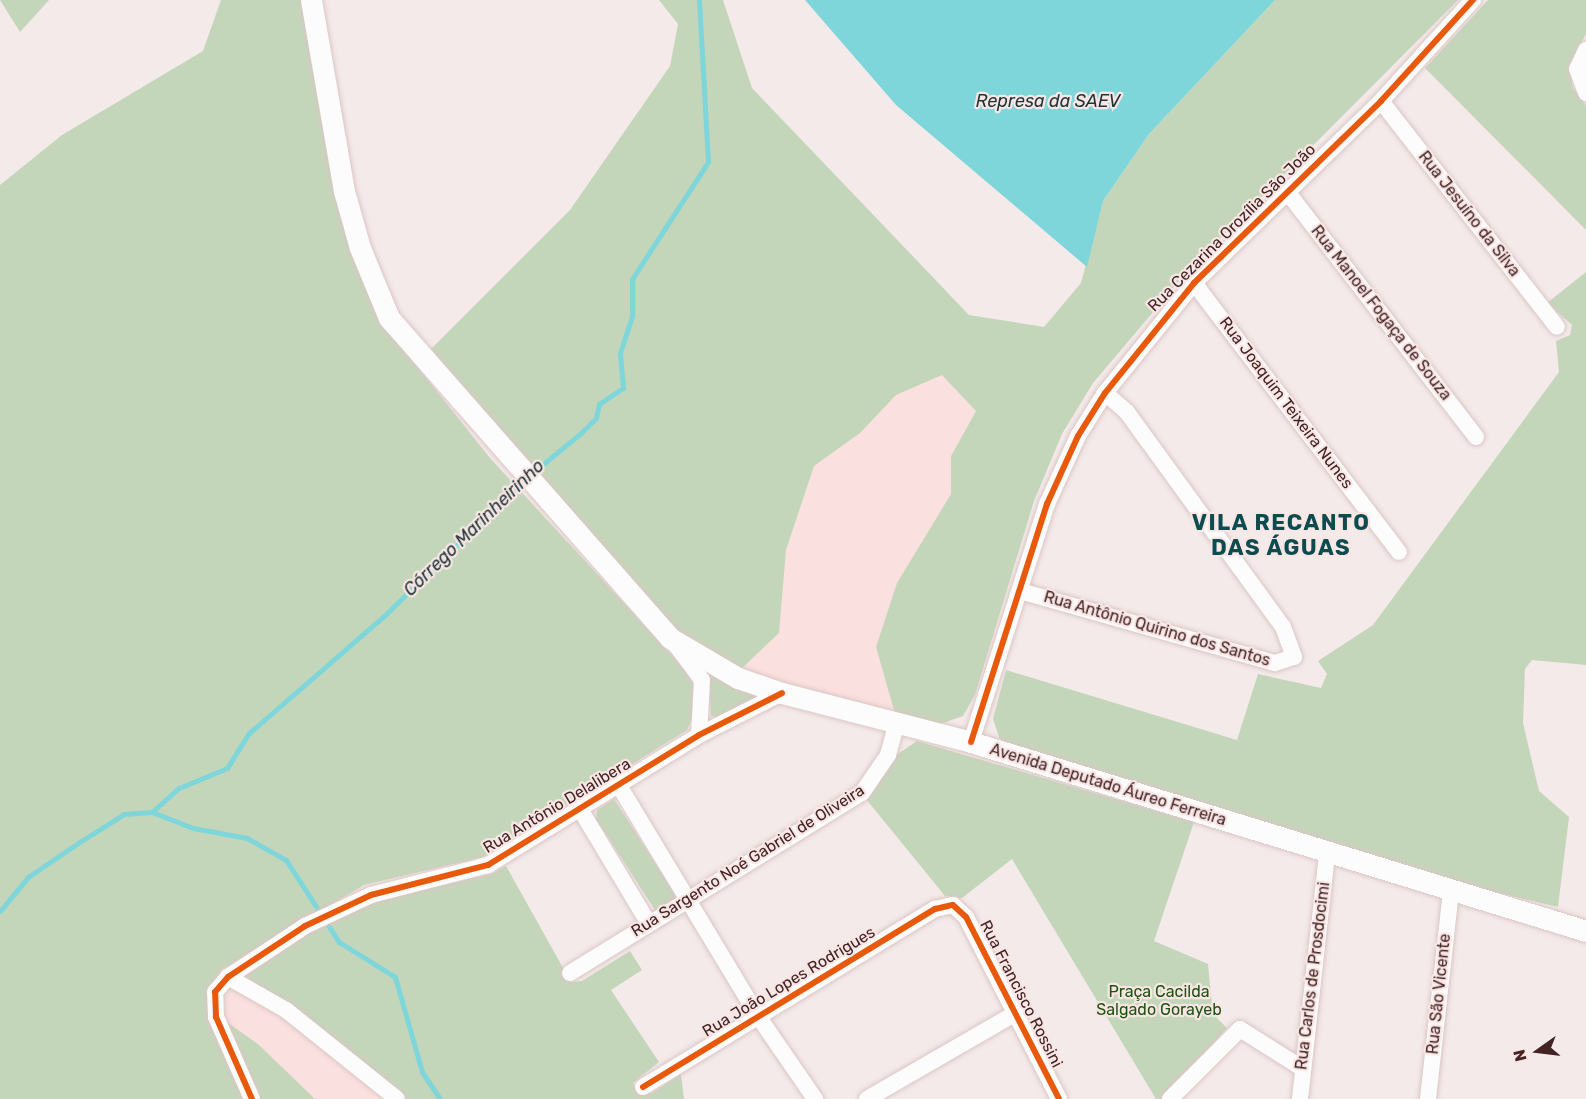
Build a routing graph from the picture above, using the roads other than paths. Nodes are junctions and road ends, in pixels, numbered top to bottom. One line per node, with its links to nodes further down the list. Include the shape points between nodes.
1 (311, 0): 13 (main road, Avenida Deputado Áureo Ferreira, via 344,191 376,293 401,336)
2 (1473, 0): 5 (street, Rua Cezarina Orozília São João)
3 (1586, 50): 4 (street, via 1577,69)
4 (1583, 87)
5 (1381, 101): 6 (street, Rua Cezarina Orozília São João); 8 (street, Rua Jesuíno da Silva)
6 (1285, 189): 7 (street, Rua Cezarina Orozília São João); 10 (street, Rua Manoel Fogaça de Souza)
7 (1194, 283): 9 (street, Rua Cezarina Orozília São João); 11 (street, Rua Joaquim Teixeira Nunes)
8 (1557, 327)
9 (1105, 393): 12 (street, Rua Cezarina Orozília São João, via 1078,436 1047,504); 12 (street, Rua Antônio Quirino dos Santos, via 1127,412 1283,627 1294,657 1275,663)
10 (1476, 437)
11 (1400, 552)
12 (1020, 591): 17 (street, Rua Cezarina Orozília São João)
13 (670, 638): 14 (main road, Avenida Deputado Áureo Ferreira, via 738,678); 16 (street, via 702,680)
14 (782, 693): 15 (main road, Avenida Deputado Áureo Ferreira); 16 (street, Rua Antônio Delalibera)
15 (896, 725): 17 (main road, Avenida Deputado Áureo Ferreira); 22 (street, Rua Sargento Noé Gabriel de Oliveira, via 884,763 862,793)
16 (699, 735): 18 (street, Rua Antônio Delalibera)
17 (971, 742): 20 (main road, Avenida Deputado Áureo Ferreira)
18 (618, 784): 19 (street, Rua Antônio Delalibera); 22 (street)
19 (580, 808): 24 (street); 27 (street, Rua Antônio Delalibera, via 488,865 403,884 305,926)
20 (1327, 854): 21 (main road, Avenida Deputado Áureo Ferreira); 30 (street, Rua Carlos de Prosdocimi)
21 (1450, 890): 25 (main road, Avenida Deputado Áureo Ferreira); 39 (street, Rua São Vicente)
22 (688, 902): 24 (street, Rua Sargento Noé Gabriel de Oliveira); 29 (street)
23 (952, 905): 28 (street, Rua Francisco Rossini, via 966,917); 29 (street, Rua João Lopes Rodrigues, via 935,909)
24 (649, 924): 26 (street, Rua Sargento Noé Gabriel de Oliveira)
25 (1586, 931)
26 (570, 973)
27 (228, 976): 32 (street, Rua Antônio Delalibera, via 215,992 216,1017); 33 (street, via 286,1010)
28 (1016, 1013): 35 (street); 36 (street, Rua Francisco Rossini)
29 (758, 1016): 31 (street, Rua João Lopes Rodrigues); 34 (street)
30 (1302, 1068): 37 (street, via 1240,1029); 38 (street, Rua Carlos de Prosdocimi)
31 (643, 1088)
32 (252, 1099)
33 (397, 1099)
34 (815, 1099)
35 (867, 1099)
36 (1059, 1099)
37 (1170, 1099)
38 (1300, 1099)
39 (1428, 1099)

